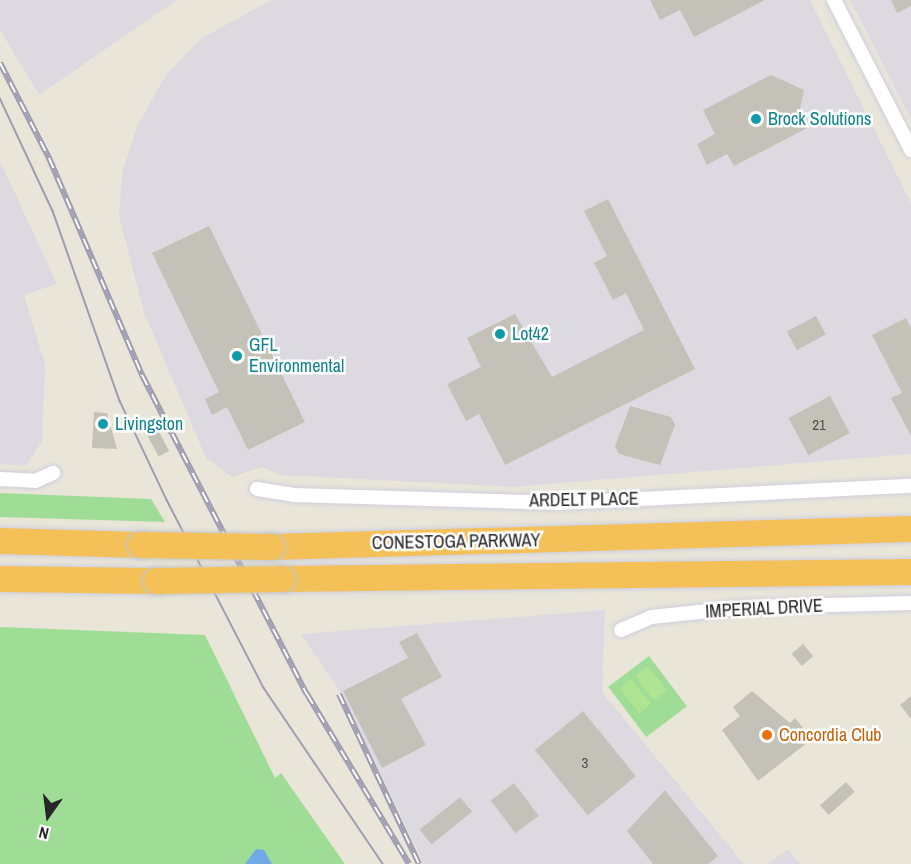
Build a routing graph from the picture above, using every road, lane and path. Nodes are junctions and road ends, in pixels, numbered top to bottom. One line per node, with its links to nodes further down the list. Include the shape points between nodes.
1 (834, 0): 2 (street)
2 (911, 150)
3 (53, 473): 4 (street, via 35,481)
4 (0, 479)
5 (911, 486): 6 (street, ARDELT PLACE, via 558,503 293,495)
6 (257, 489)
7 (911, 516): 9 (highway, via 863,520)
8 (911, 529): 9 (highway, CONESTOGA PARKWAY)
9 (838, 530): 10 (highway, CONESTOGA PARKWAY, bridge, via 271,547)
10 (0, 541)
11 (911, 572): 12 (highway, CONESTOGA PARKWAY, bridge, via 157,581)
12 (0, 579)
13 (911, 603): 14 (street, IMPERIAL DRIVE, via 747,607 651,616)
14 (621, 630)

